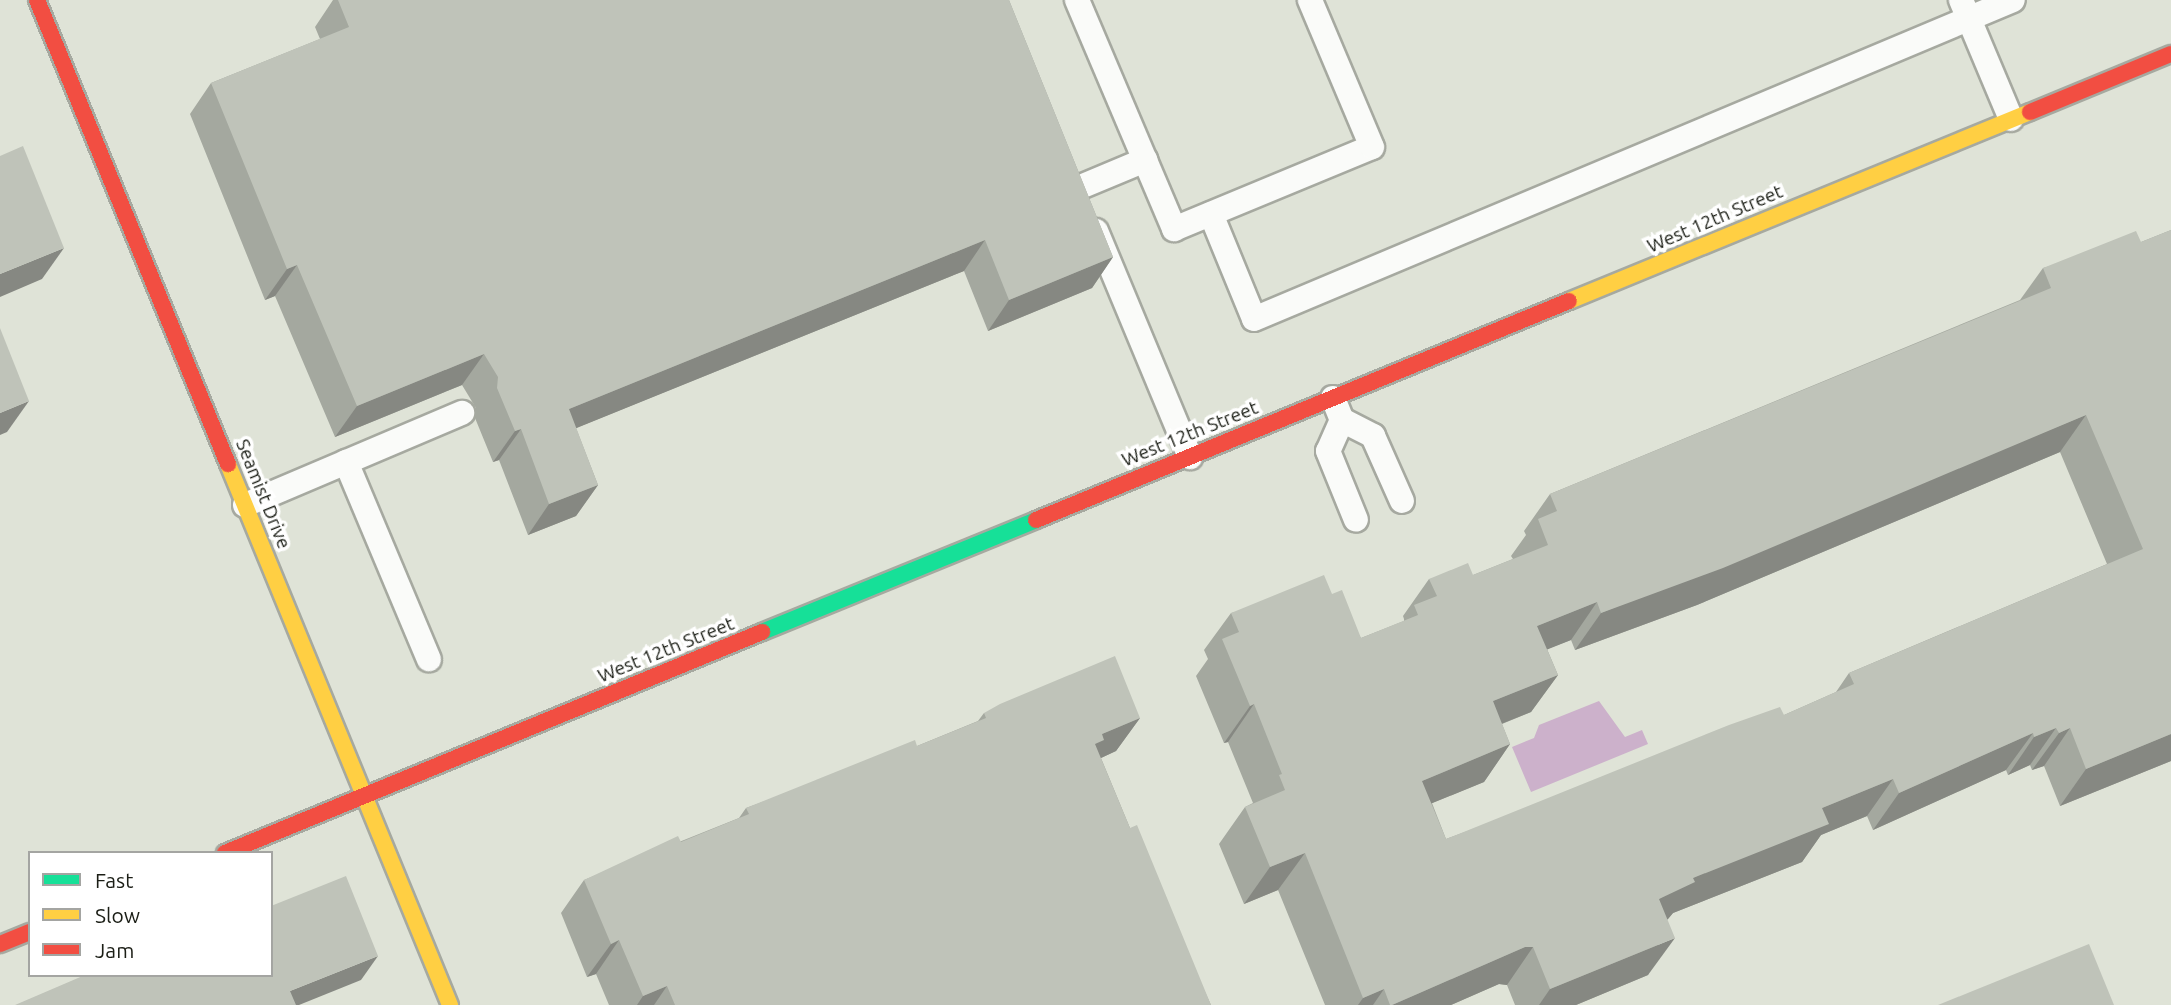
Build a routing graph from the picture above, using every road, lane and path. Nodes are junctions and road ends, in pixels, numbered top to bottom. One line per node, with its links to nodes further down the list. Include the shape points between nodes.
1 (37, 0): 17 (street, Seamist Drive)
2 (1077, 0): 8 (lane)
3 (1310, 0): 11 (lane, via 1371,147)
4 (2013, 0): 5 (lane)
5 (1965, 9): 7 (lane); 11 (lane, via 1254,319)
6 (2171, 54): 7 (street, West 12th Street)
7 (2011, 119): 12 (street, West 12th Street)
8 (1145, 160): 10 (lane); 11 (lane, via 1174,229)
9 (1068, 163): 10 (lane)
10 (1079, 188): 14 (lane)
11 (1211, 214)
12 (1338, 409): 14 (street, West 12th Street); 16 (lane, via 1373,436); 18 (lane, via 1328,451)
13 (462, 413): 15 (lane)
14 (1190, 457): 20 (street, West 12th Street)
15 (346, 462): 17 (lane); 19 (lane)
16 (1402, 501)
17 (245, 505): 20 (street, Seamist Drive)
18 (1356, 520)
19 (429, 659)
20 (364, 797): 21 (street, West 12th Street); 24 (street, Seamist Drive)
21 (230, 851)
22 (28, 933): 23 (street)
23 (0, 944)
24 (450, 1005)

